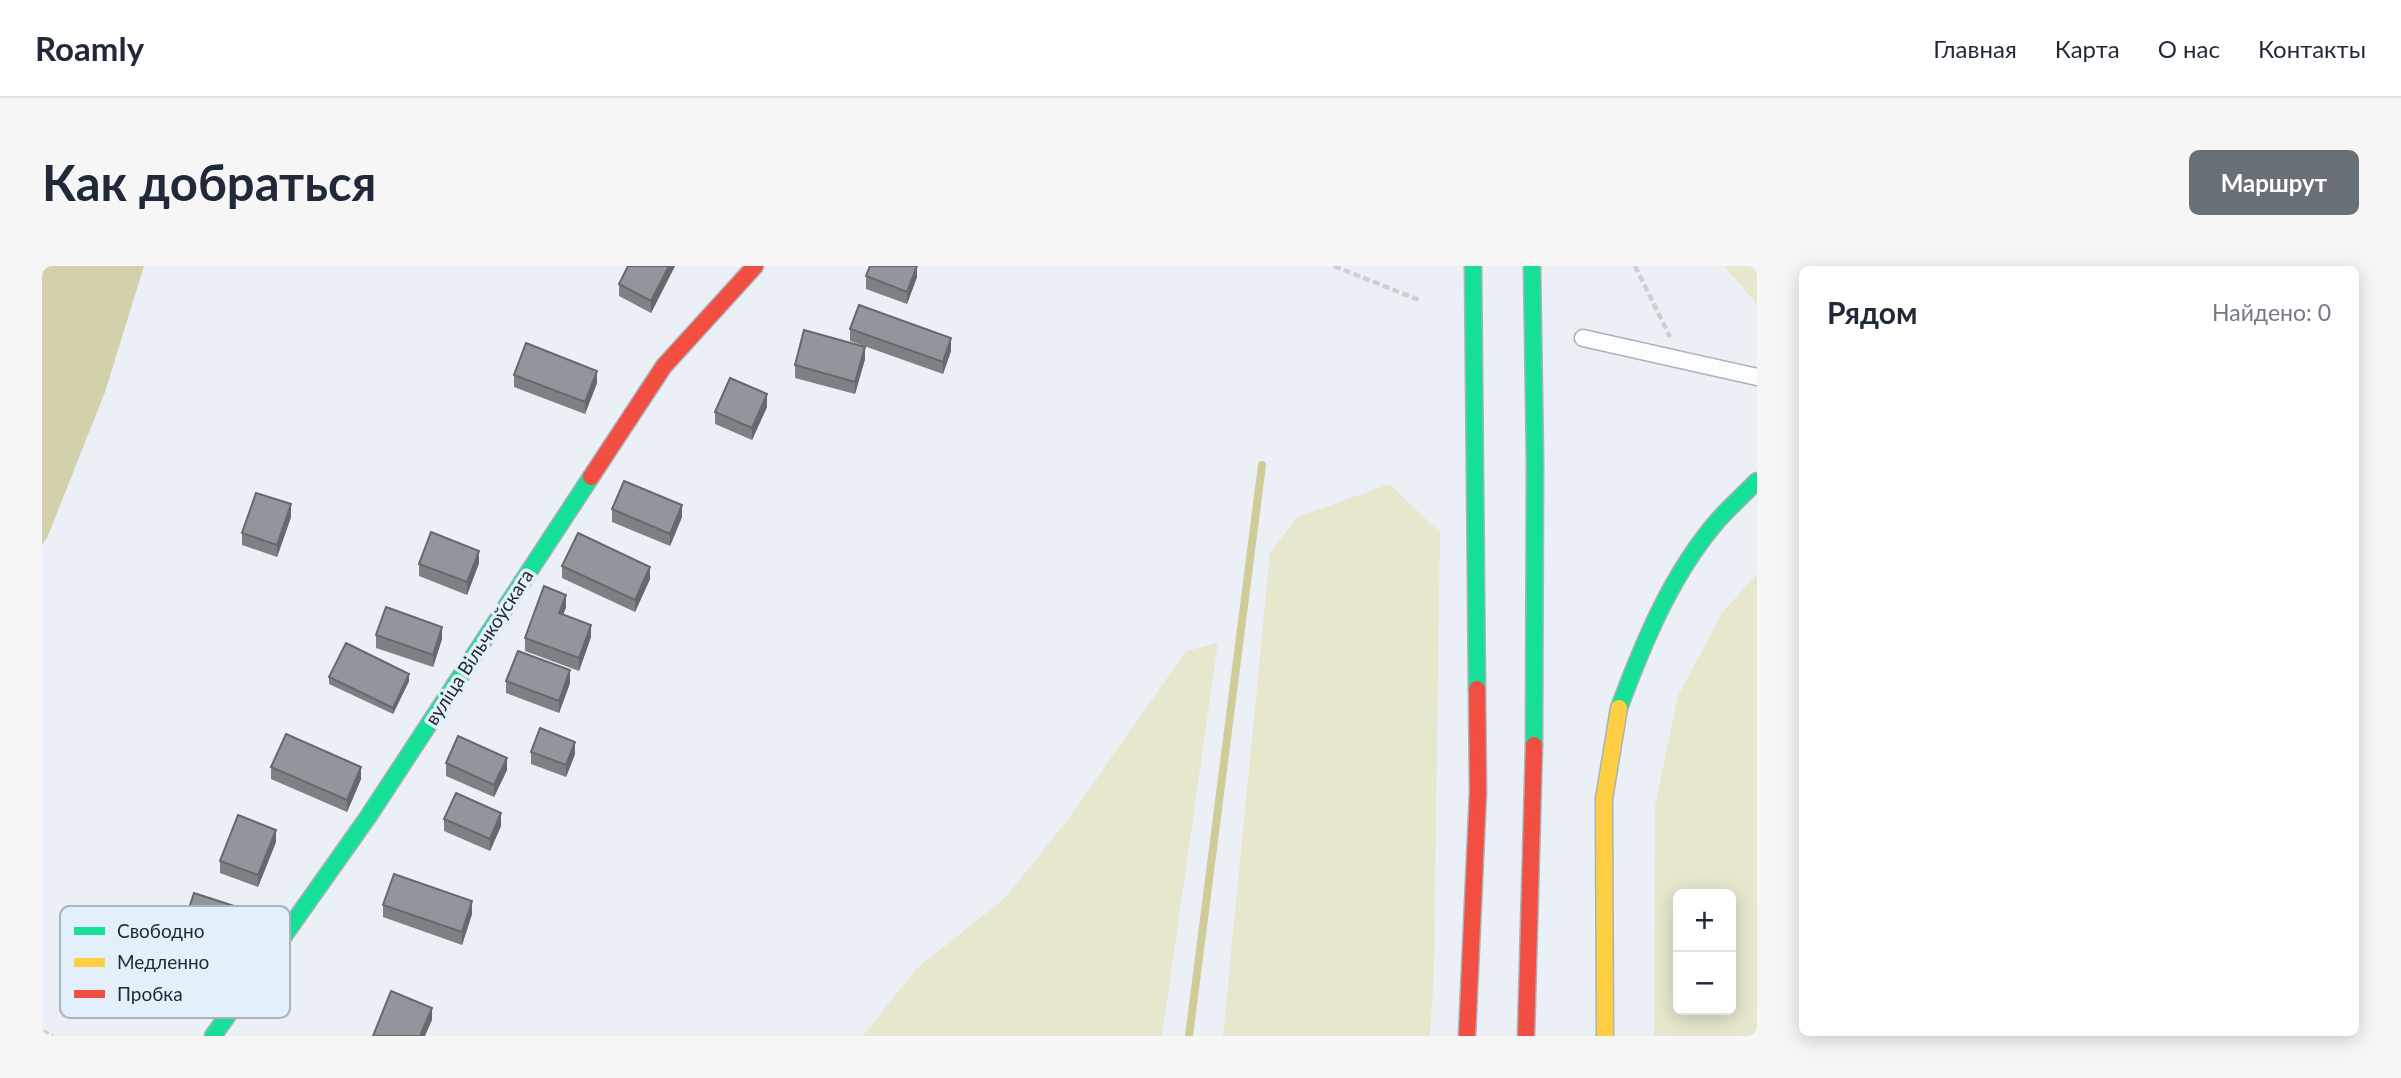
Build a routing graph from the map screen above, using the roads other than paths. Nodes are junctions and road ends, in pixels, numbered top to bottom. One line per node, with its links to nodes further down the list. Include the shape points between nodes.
1 (755, 266): 7 (main road, вуліца Вільчкоўскага, via 664,366)
2 (1473, 266): 10 (main road, via 1478,792)
3 (1532, 266): 11 (main road, via 1534,765)
4 (1583, 338): 5 (lane)
5 (1757, 377)
6 (1757, 481): 12 (main road, via 1719,519 1681,572 1663,603 1616,715 1604,799)
7 (290, 928)
8 (227, 1018): 9 (main road, вуліца Вільчкоўскага)
9 (214, 1036)
10 (1467, 1036)
11 (1526, 1036)
12 (1605, 1036)

